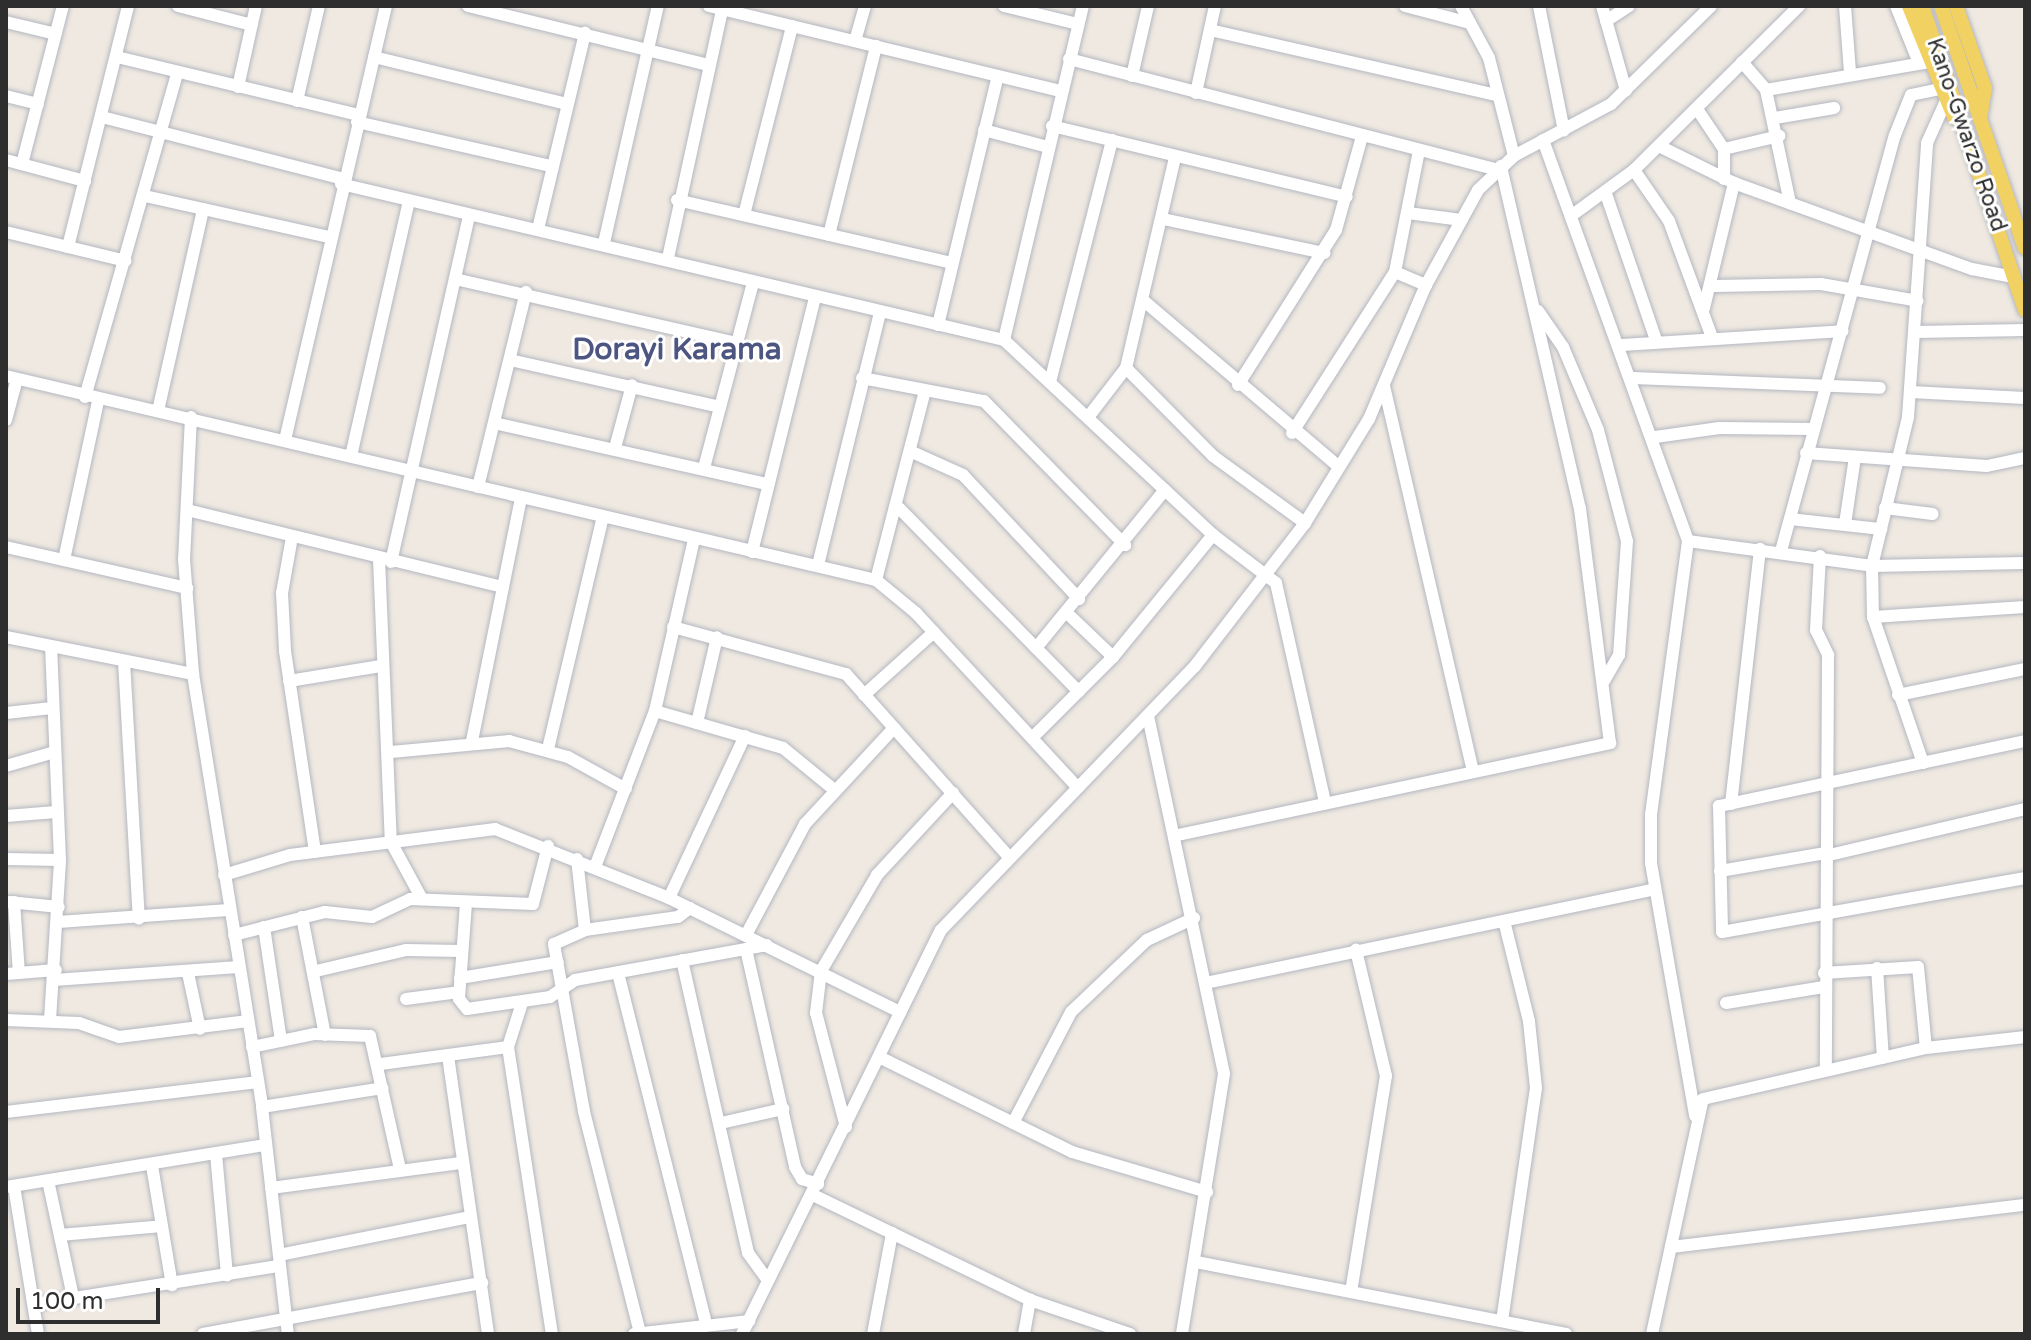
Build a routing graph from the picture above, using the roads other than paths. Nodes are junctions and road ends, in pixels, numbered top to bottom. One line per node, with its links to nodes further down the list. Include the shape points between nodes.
1 (63, 6): 36 (street)
2 (128, 6): 40 (street)
3 (178, 6): 32 (street)
4 (256, 6): 32 (street)
5 (319, 6): 58 (street)
6 (386, 6): 41 (street)
7 (468, 6): 35 (street)
8 (658, 6): 39 (street)
9 (865, 6): 37 (street)
10 (1004, 6): 31 (street)
11 (1083, 6): 31 (street)
12 (1148, 6): 49 (street)
13 (1215, 6): 34 (street)
14 (1405, 6): 30 (street)
15 (1461, 6): 30 (street)
16 (1539, 6): 70 (street)
17 (1602, 6): 28 (street)
18 (1629, 6): 28 (street)
19 (1711, 6): 53 (street)
20 (1799, 6): 43 (street)
21 (1845, 6): 47 (street)
22 (1896, 6): 44 (street)
23 (1909, 6): 44 (main road)
24 (1922, 6): 68 (main road, Kano-Gwarzo Road)
25 (1941, 6): 65 (main road)
26 (1956, 6): 65 (main road, via 1985,88)
27 (718, 7): 33 (street); 45 (street)
28 (1606, 21): 53 (street)
29 (6, 22): 36 (street)
30 (1470, 23): 55 (street)
31 (1078, 24): 42 (street)
32 (252, 25): 50 (street)
33 (792, 26): 37 (street); 100 (street)
34 (1210, 30): 54 (street); 55 (street)
35 (585, 33): 39 (street); 60 (street)
36 (56, 34): 59 (street)
37 (855, 41): 38 (street)
38 (876, 46): 48 (street); 106 (street)
39 (648, 47): 45 (street); 108 (street)
40 (117, 57): 46 (street); 63 (street)
41 (374, 57): 60 (street); 66 (street)
42 (1069, 59): 49 (street); 52 (street)
43 (1742, 62): 51 (street); 62 (street)
44 (1924, 63): 47 (street); 57 (main road)
45 (709, 65): 94 (street)
46 (177, 73): 50 (street); 71 (street)
47 (1850, 73): 51 (street)
48 (998, 76): 52 (street); 69 (street)
49 (1132, 76): 54 (street)
50 (238, 87): 58 (street)
51 (1766, 90): 64 (street)
52 (1060, 91): 67 (street)
53 (1626, 91): 70 (street)
54 (1196, 93): 72 (street)
55 (1497, 95): 80 (street)
56 (6, 96): 59 (street)
57 (1943, 96): 68 (main road); 104 (street, via 1911,95); 110 (street, via 1928,137)
58 (297, 101): 66 (street)
59 (38, 104): 83 (street)
60 (567, 104): 84 (street)
61 (1834, 108): 64 (street)
62 (1697, 109): 76 (street); 78 (street)
63 (102, 117): 71 (street); 87 (street)
64 (1775, 118): 73 (street)
65 (1980, 118): 111 (main road)
66 (358, 119): 84 (street); 89 (street)
67 (1052, 126): 74 (street); 77 (street)
68 (1965, 129): 117 (main road, Kano-Gwarzo Road)
69 (984, 130): 77 (street); 115 (street)
70 (1564, 131): 75 (street)
71 (161, 134): 89 (street); 91 (street)
72 (1362, 136): 79 (street); 92 (street)
73 (1779, 136): 78 (street); 95 (street)
74 (1112, 140): 81 (street); 145 (street)
75 (1543, 140): 80 (street); 98 (street)
76 (1659, 146): 86 (street); 88 (street)
77 (1048, 147): 136 (street)
78 (1724, 149): 88 (street)
79 (1419, 151): 85 (street); 97 (street)
80 (1514, 156): 85 (street)
81 (1175, 158): 92 (street); 101 (street)
82 (6, 160): 83 (street)
83 (22, 164): 87 (street)
84 (551, 166): 103 (street)
85 (1499, 168): 102 (street); 127 (street)
86 (1634, 170): 90 (street); 128 (street, via 1669,221)
87 (85, 181): 109 (street)
88 (1729, 181): 95 (street); 121 (street)
89 (342, 182): 93 (street); 107 (street)
90 (1606, 194): 98 (street); 138 (street)
91 (145, 196): 96 (street); 114 (street)
92 (1347, 197): 112 (street)
93 (409, 200): 99 (street); 169 (street)
94 (677, 200): 100 (street); 113 (street)
95 (1790, 203): 104 (street)
96 (203, 209): 107 (street); 157 (street)
97 (1408, 213): 102 (street); 116 (street)
98 (1575, 213): 139 (street)
99 (469, 215): 103 (street); 118 (street)
100 (744, 215): 106 (street)
101 (1163, 219): 112 (street); 125 (street)
102 (1462, 220): 120 (street)
103 (538, 229): 108 (street)
104 (1866, 230): 110 (street); 122 (street)
105 (6, 232): 109 (street)
106 (829, 235): 115 (street)
107 (329, 237): 165 (street)
108 (604, 243): 113 (street)
109 (68, 247): 114 (street)
110 (1921, 248): 117 (street); 126 (street)
111 (2025, 248)
112 (1324, 253): 147 (street)
113 (668, 258): 119 (street)
114 (126, 261): 153 (street)
115 (951, 263): 131 (street)
116 (1395, 272): 120 (street); 163 (street)
117 (2013, 277): 129 (main road, Kano-Gwarzo Road)
118 (455, 279): 123 (street); 175 (street)
119 (753, 282): 124 (street); 137 (street)
120 (1426, 285): 148 (street)
121 (1715, 286): 122 (street, via 1821,284); 128 (street)
122 (1854, 291): 126 (street); 133 (street)
123 (526, 292): 137 (street); 140 (street)
124 (815, 298): 130 (street); 176 (street)
125 (1144, 301): 141 (street); 147 (street)
126 (1918, 301): 134 (street)
127 (1534, 305): 224 (street, via 1580,509); 224 (street, via 1563,347 1598,430 1627,541 1619,655)
128 (1704, 308): 135 (street)
129 (2025, 310)
130 (880, 313): 131 (street); 143 (street)
131 (938, 325): 136 (street)
132 (2025, 330): 134 (street)
133 (1843, 331): 135 (street); 149 (street)
134 (1916, 332): 152 (street)
135 (1712, 337): 138 (street)
136 (1004, 340): 145 (street)
137 (736, 343): 156 (street)
138 (1657, 343): 139 (street)
139 (1622, 345): 144 (street)
140 (510, 360): 146 (street); 161 (street)
141 (1126, 368): 158 (street); 186 (street, via 1213,456)
142 (12, 377): 153 (street); 160 (street)
143 (862, 378): 151 (street); 202 (street)
144 (1634, 378): 149 (street); 164 (street)
145 (1050, 382): 158 (street)
146 (632, 385): 156 (street); 166 (street)
147 (1238, 385): 163 (street)
148 (1384, 386): 173 (street); 243 (street)
149 (1829, 386): 150 (street); 162 (street)
150 (1880, 388)
151 (925, 390): 167 (street); 193 (street, via 992,407)
152 (1911, 392): 154 (street); 172 (street)
153 (85, 397): 155 (street)
154 (2025, 398)
155 (98, 401): 157 (street); 199 (street)
156 (720, 407): 174 (street)
157 (158, 411): 159 (street)
158 (1089, 416): 178 (street)
159 (191, 417): 165 (street); 182 (street)
160 (6, 420)
161 (494, 423): 166 (street); 177 (street)
162 (1814, 429): 164 (street, via 1719,428); 168 (street)
163 (1292, 433): 173 (street)
164 (1655, 437): 192 (street)
165 (285, 440): 169 (street)
166 (615, 448): 174 (street)
167 (912, 452): 180 (street); 208 (street, via 963,475)
168 (1806, 453): 170 (street); 185 (street)
169 (351, 456): 175 (street)
170 (1855, 457): 172 (street); 187 (street)
171 (2025, 458): 172 (street, via 1987,466)
172 (1897, 461): 181 (street)
173 (1339, 467): 186 (street)
174 (704, 468): 176 (street)
175 (411, 471): 177 (street); 200 (street)
176 (768, 484): 197 (street)
177 (478, 487): 179 (street)
178 (1165, 490): 189 (street); 193 (street)
179 (521, 498): 184 (street); 206 (street)
180 (899, 508): 205 (street); 217 (street)
181 (1885, 508): 183 (street); 188 (street)
182 (187, 510): 190 (street); 207 (street)
183 (1933, 514)
184 (603, 516): 191 (street); 238 (street)
185 (1790, 519): 187 (street); 196 (street)
186 (1305, 523): 204 (street)
187 (1845, 524): 188 (street)
188 (1881, 529): 203 (street)
189 (1213, 535): 204 (street); 218 (street)
190 (292, 537): 200 (street); 223 (street, via 282,593)
191 (694, 539): 197 (street); 212 (street)
192 (1688, 541): 195 (street); 267 (street, via 1651,814)
193 (1125, 545): 208 (street)
194 (6, 547): 199 (street)
195 (1760, 549): 196 (street); 250 (street)
196 (1781, 551): 198 (street)
197 (752, 552): 202 (street)
198 (1820, 556): 203 (street); 244 (street)
199 (64, 560): 207 (street)
200 (385, 561): 206 (street); 220 (street)
201 (2025, 563): 203 (street)
202 (818, 565): 205 (street)
203 (1872, 566): 211 (street)
204 (1269, 572): 231 (street); 249 (street, via 1281,591)
205 (876, 580): 213 (street)
206 (503, 587): 236 (street)
207 (187, 588): 222 (street)
208 (1079, 599): 210 (street)
209 (2025, 607): 211 (street)
210 (1067, 613): 217 (street); 218 (street)
211 (1873, 617): 227 (street)
212 (673, 627): 215 (street); 229 (street)
213 (934, 632): 226 (street); 235 (street)
214 (6, 637): 216 (street)
215 (717, 637): 226 (street, via 831,666); 232 (street)
216 (51, 648): 219 (street); 228 (street)
217 (1036, 648): 225 (street)
218 (1113, 657): 225 (street)
219 (124, 661): 222 (street); 278 (street)
220 (381, 666): 223 (street); 239 (street)
221 (2025, 669): 227 (street)
222 (193, 674): 265 (street)
223 (289, 681): 257 (street)
224 (1604, 681): 243 (street, via 1610,743)
225 (1079, 692): 235 (street)
226 (864, 695): 233 (street)
227 (1898, 695): 241 (street)
228 (52, 708): 230 (street); 240 (street)
229 (655, 711): 232 (street); 247 (street)
230 (6, 713)
231 (1148, 716): 246 (street); 254 (street)
232 (697, 723): 234 (street)
233 (894, 728): 245 (street); 248 (street)
234 (745, 736): 245 (street, via 793,754); 268 (street)
235 (1034, 736): 246 (street)
236 (472, 741): 238 (street); 239 (street)
237 (2025, 741): 241 (street)
238 (548, 749): 247 (street)
239 (391, 752): 255 (street)
240 (51, 753): 242 (street); 252 (street)
241 (1923, 763): 244 (street)
242 (6, 766)
243 (1473, 770): 249 (street)
244 (1825, 786): 250 (street); 258 (street)
245 (832, 788): 284 (street)
246 (1078, 788): 259 (street)
247 (626, 789): 263 (street)
248 (953, 793): 259 (street); 294 (street, via 877,875)
249 (1325, 802): 254 (street)
250 (1731, 804): 264 (street, via 1719,808)
251 (2025, 809): 258 (street)
252 (56, 812): 253 (street); 262 (street)
253 (6, 816)
254 (1178, 835): 277 (street)
255 (391, 842): 256 (street, via 480,828); 257 (street); 269 (street)
256 (548, 846): 261 (street); 271 (street, via 537,902)
257 (315, 852): 265 (street)
258 (1825, 854): 264 (street); 276 (street)
259 (1010, 858): 308 (street, via 950,916)
260 (6, 859): 262 (street)
261 (577, 859): 263 (street); 282 (street)
262 (60, 860): 272 (street)
263 (595, 867): 268 (street)
264 (1720, 871): 276 (street, via 1723,934)
265 (224, 875): 274 (street)
266 (2025, 878): 276 (street)
267 (1654, 889): 279 (street); 329 (street)
268 (669, 898): 273 (street)
269 (422, 899): 271 (street); 275 (street, via 372,917 335,911)
270 (10, 902): 272 (street); 295 (street)
271 (466, 903): 288 (street)
272 (59, 907): 280 (street)
273 (690, 908): 282 (street, via 678,917); 284 (street)
274 (229, 910): 278 (street); 283 (street)
275 (302, 917): 281 (street); 293 (street)
276 (1825, 917): 298 (street)
277 (1194, 918): 301 (street); 331 (street, via 1147,940 1071,1012)
278 (139, 919): 280 (street)
279 (1504, 921): 287 (street); 362 (street, via 1529,1021 1536,1088)
280 (58, 922): 299 (street)
281 (264, 927): 283 (street); 315 (street)
282 (585, 930): 290 (street, via 557,938)
283 (234, 935): 291 (street)
284 (746, 935): 285 (street)
285 (767, 945): 286 (street); 294 (street)
286 (746, 949): 289 (street); 327 (street)
287 (1356, 950): 301 (street); 355 (street, via 1386,1076)
288 (461, 951): 293 (street, via 406,950); 300 (street)
289 (682, 960): 297 (street); 330 (street)
290 (558, 962): 300 (street); 302 (street)
291 (239, 967): 296 (street); 311 (street)
292 (1877, 968): 298 (street); 318 (street, via 1918,967); 321 (street)
293 (316, 971): 313 (street)
294 (821, 971): 308 (street); 332 (street, via 816,1013)
295 (12, 973): 299 (street)
296 (188, 973): 299 (street); 312 (street)
297 (618, 973): 302 (street); 360 (street)
298 (1824, 973): 303 (street)
299 (55, 975): 310 (street)
300 (460, 978): 304 (street)
301 (1206, 983): 342 (street, via 1224,1074)
302 (566, 986): 306 (street); 368 (street, via 584,1111)
303 (1824, 987): 307 (street); 323 (street)
304 (459, 992): 305 (street); 306 (street, via 467,1009)
305 (406, 999)
306 (522, 1003): 317 (street)
307 (1726, 1003)
308 (900, 1012): 320 (street)
309 (6, 1020): 310 (street)
310 (50, 1020): 312 (street, via 119,1037)
311 (248, 1021): 312 (street); 316 (street)
312 (200, 1029)
313 (325, 1035): 315 (street); 322 (street, via 370,1036)
314 (2025, 1037): 318 (street)
315 (281, 1041): 316 (street)
316 (252, 1047): 324 (street)
317 (508, 1047): 319 (street); 367 (street)
318 (1926, 1048): 321 (street)
319 (448, 1056): 322 (street); 335 (street)
320 (879, 1057): 331 (street); 332 (street)
321 (1883, 1058): 323 (street)
322 (381, 1064): 325 (street)
323 (1826, 1070): 329 (street, via 1703,1099)
324 (258, 1082): 326 (street); 328 (street)
325 (383, 1088): 326 (street); 337 (street)
326 (262, 1107): 333 (street)
327 (783, 1109): 330 (street); 341 (street, via 799,1175)
328 (6, 1112)
329 (1695, 1116): 348 (street)
330 (721, 1123): 352 (street, via 748,1253)
331 (1013, 1123): 342 (street, via 1128,1173)
332 (846, 1127): 341 (street)
333 (266, 1145): 334 (street); 340 (street)
334 (216, 1154): 336 (street); 351 (street)
335 (460, 1163): 337 (street); 344 (street)
336 (152, 1166): 338 (street); 345 (street)
337 (400, 1169): 340 (street)
338 (49, 1185): 339 (street); 347 (street)
339 (10, 1186): 358 (street)
340 (271, 1188): 349 (street)
341 (816, 1189): 346 (street); 352 (street)
342 (1207, 1192): 350 (street)
343 (2025, 1205): 348 (street)
344 (470, 1217): 349 (street); 353 (street)
345 (162, 1226): 347 (street); 354 (street)
346 (892, 1233): 357 (street); 370 (street)
347 (60, 1235): 356 (street)
348 (1671, 1247): 375 (street)
349 (279, 1260): 351 (street); 359 (street)
350 (1196, 1262): 355 (street); 373 (street)
351 (227, 1276): 354 (street)
352 (768, 1281): 361 (street)
353 (482, 1283): 359 (street); 366 (street)
354 (172, 1285): 356 (street)
355 (1351, 1292): 362 (street)
356 (73, 1297): 358 (street)
357 (1030, 1300): 371 (street); 372 (street)
358 (36, 1304): 363 (street)
359 (286, 1320): 364 (street); 365 (street)
360 (705, 1320): 361 (street); 368 (street)
361 (749, 1321): 369 (street)
362 (1502, 1321): 374 (street)
363 (38, 1334)
364 (209, 1334)
365 (288, 1334)
366 (488, 1334)
367 (552, 1334)
368 (637, 1334)
369 (742, 1334)
370 (873, 1334)
371 (1024, 1334)
372 (1130, 1334)
373 (1182, 1334)
374 (1566, 1334)
375 (1652, 1334)

